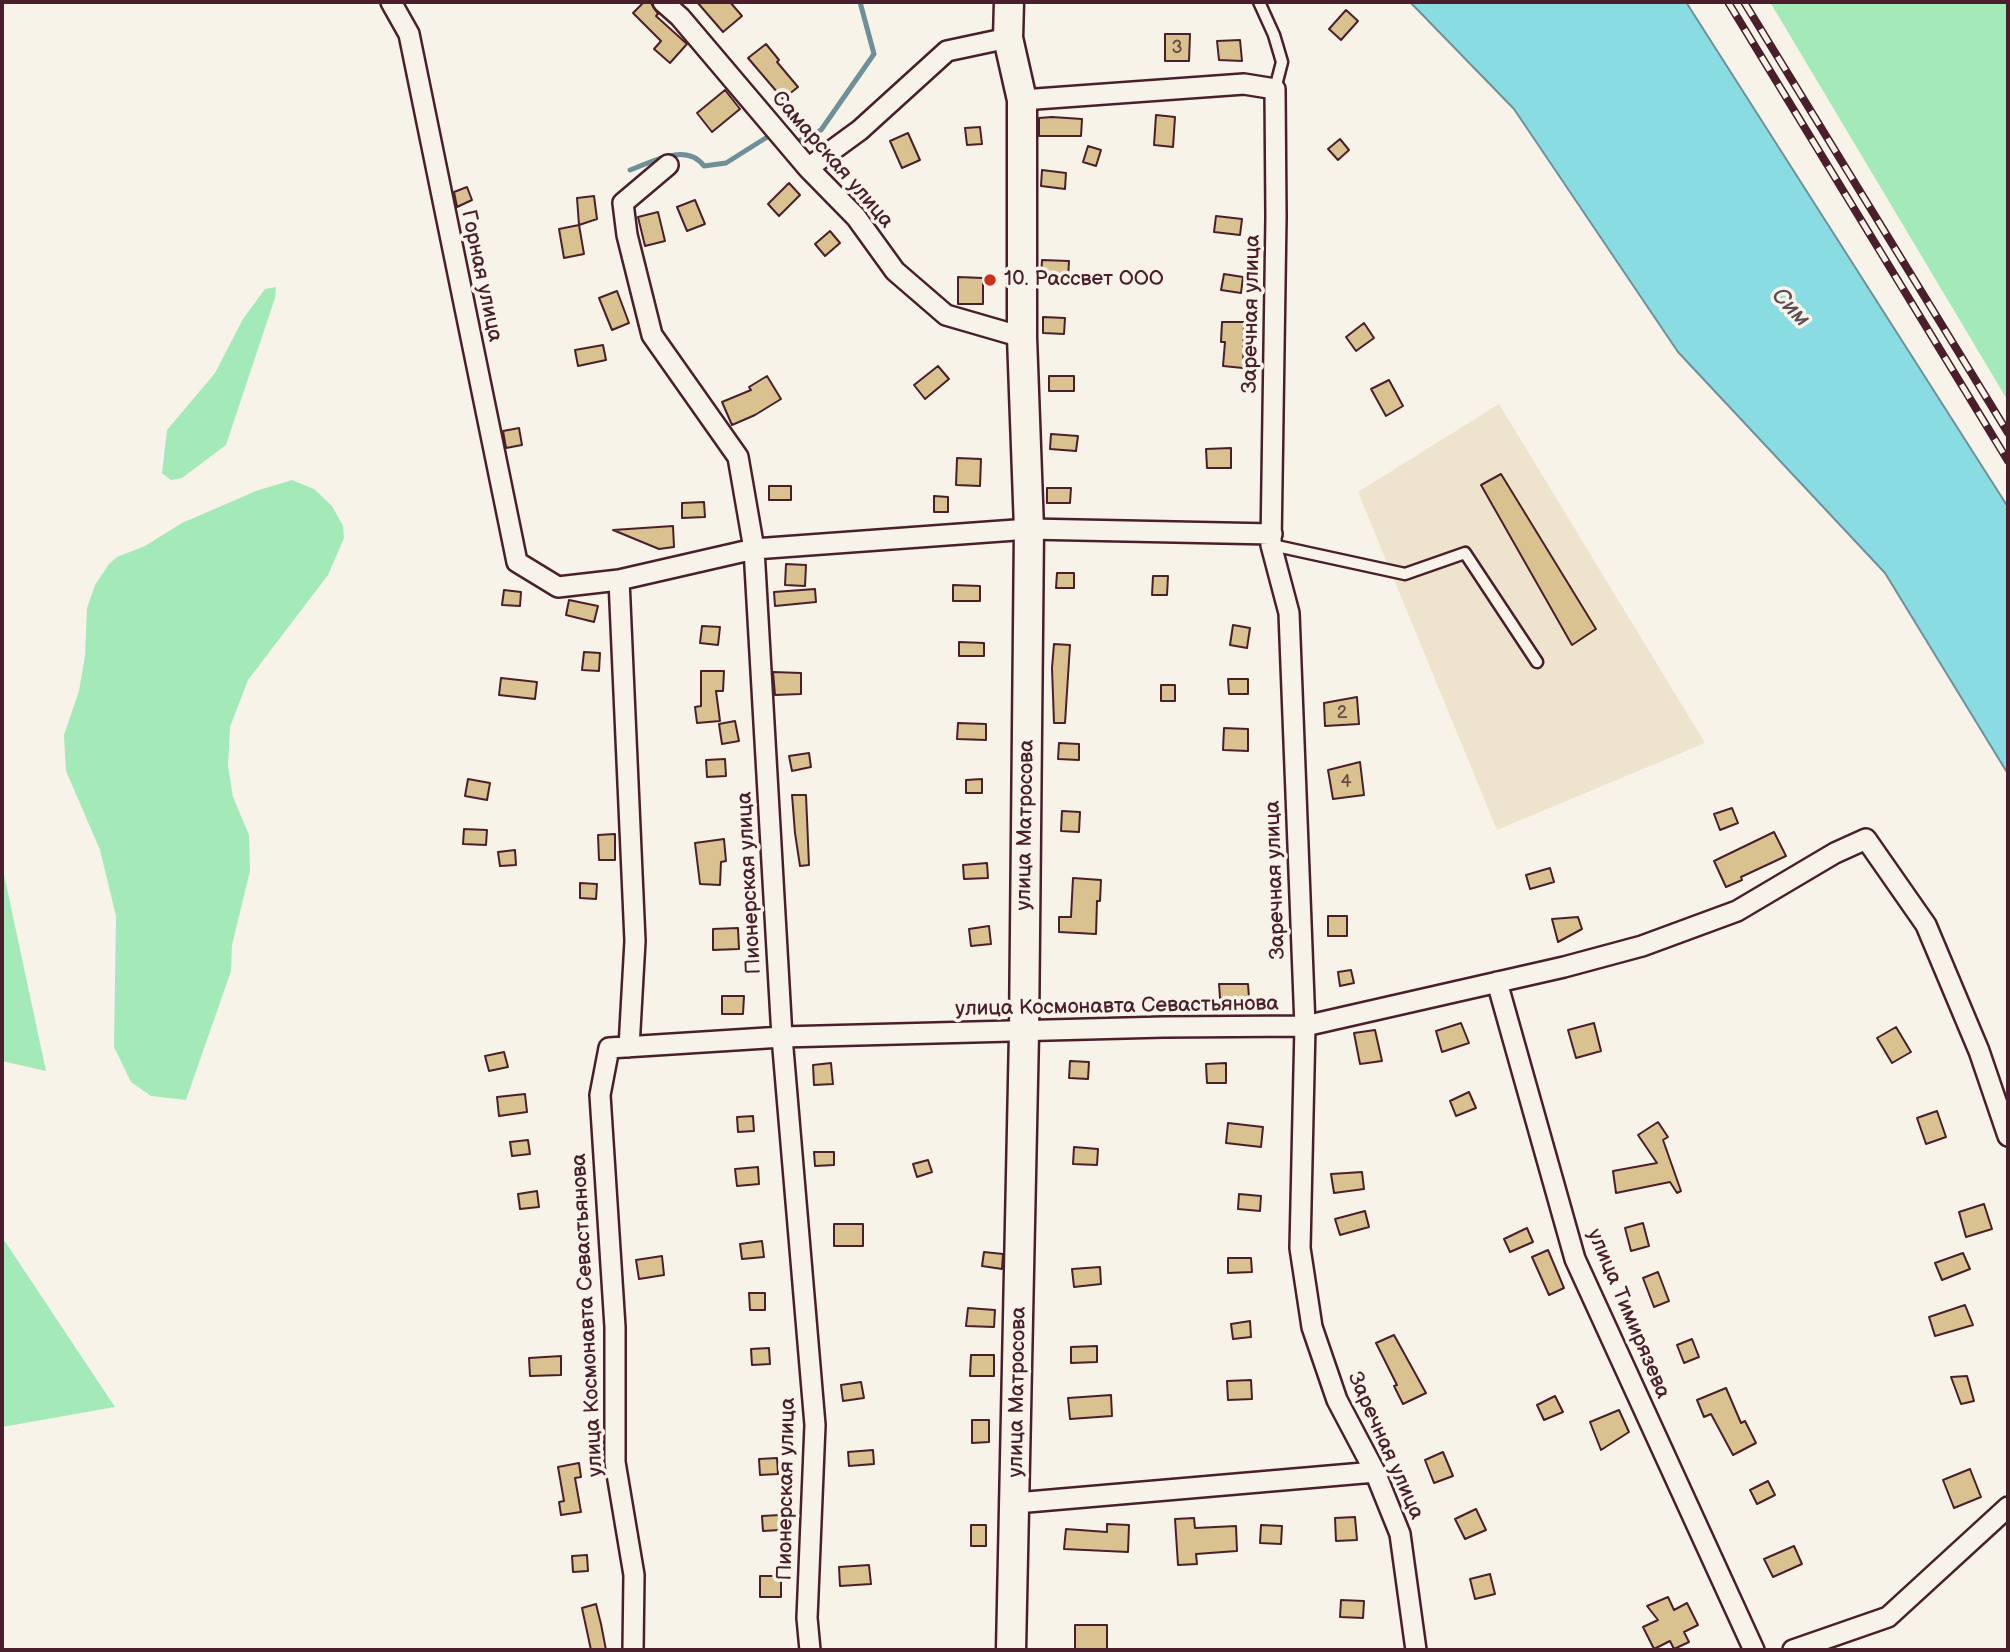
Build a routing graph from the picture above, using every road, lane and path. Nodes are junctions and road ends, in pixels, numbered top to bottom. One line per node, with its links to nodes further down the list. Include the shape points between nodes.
1 (391, 2): 14 (street, Горная улица, via 409,34 517,562 558,587)
2 (663, 2): 9 (street, Самарская улица)
3 (1009, 2): 5 (main road, улица Матросова)
4 (1259, 2): 6 (lane, Заречная улица, via 1282,62)
5 (1008, 38): 7 (main road, улица Матросова); 9 (street, via 947,51 860,130)
6 (1275, 89): 7 (street, via 1244,84); 12 (street, Заречная улица)
7 (1022, 100): 10 (main road, улица Матросова)
8 (668, 165): 13 (street, Пионерская улица, via 623,204 627,235 652,335 738,457)
9 (808, 168): 10 (street, Самарская улица, via 856,217 895,271 946,315)
10 (1022, 337): 11 (main road, улица Матросова)
11 (1029, 530): 12 (street); 13 (street); 18 (main road, улица Матросова)
12 (1271, 540): 15 (lane, via 1405,574 1465,553); 17 (street, Заречная улица, via 1289,612)
13 (754, 549): 14 (street); 19 (street, Пионерская улица)
14 (619, 580): 20 (street, via 635,941)
15 (1537, 662)
16 (1497, 982): 17 (street, улица Космонавта Севастьянова); 21 (street, улица Космонавта Севастьянова, via 1642,946 1737,911 1866,838 1926,925 1979,1051); 29 (street, улица Тимирязева, via 1575,1259)
17 (1305, 1026): 18 (street, улица Космонавта Севастьянова); 22 (street, Заречная улица, via 1300,1248 1312,1327 1338,1400)
18 (1024, 1032): 19 (street, улица Космонавта Севастьянова); 23 (main road, улица Матросова)
19 (782, 1037): 20 (street, улица Космонавта Севастьянова); 26 (street, Пионерская улица, via 815,1425 807,1618)
20 (629, 1047): 25 (street, улица Космонавта Севастьянова, via 609,1048 600,1095 615,1327 615,1462 634,1575)
21 (2008, 1136)
22 (1375, 1472): 23 (street); 28 (street, Заречная улица, via 1401,1534)
23 (1016, 1503): 27 (main road, улица Матросова)
24 (2008, 1507): 30 (street, via 1888,1617)
25 (633, 1650)
26 (810, 1650)
27 (1012, 1650)
28 (1416, 1650)
29 (1754, 1650)
30 (1793, 1650)

